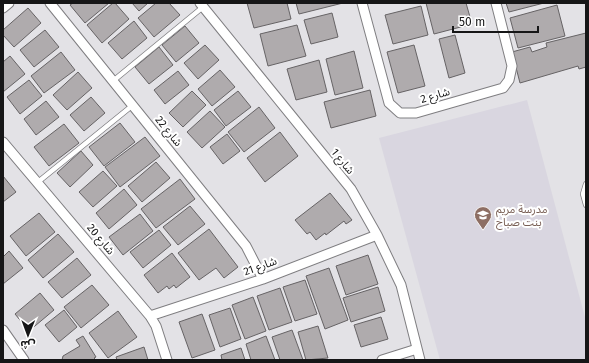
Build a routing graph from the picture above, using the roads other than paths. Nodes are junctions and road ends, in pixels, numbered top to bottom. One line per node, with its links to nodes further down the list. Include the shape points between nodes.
1 (9, 3): 6 (street)
2 (50, 3): 7 (street, شارع 22)
3 (362, 3): 4 (street, شارع 2, via 389,103 400,112 416,113 503,88 509,80 512,66)
4 (496, 3)
5 (202, 5): 7 (lane); 13 (street, شارع 1, via 351,189)
6 (3, 8)
7 (113, 81): 8 (street, شارع 22)
8 (133, 105): 10 (lane); 14 (street, شارع 22, via 246,246)
9 (3, 142): 10 (street, شارع 20)
10 (38, 182): 15 (street, شارع 20)
11 (586, 184): 12 (lane, via 583,194)
12 (586, 205)
13 (377, 235): 14 (street, شارع 21); 17 (street, شارع 1, via 400,286)
14 (263, 279): 15 (street, شارع 21)
15 (150, 316): 19 (street, شارع 20)
16 (4, 333): 18 (street)
17 (417, 349): 20 (street); 21 (street, شارع 1)
18 (24, 360)
19 (167, 360)
20 (382, 360)
21 (420, 360)

